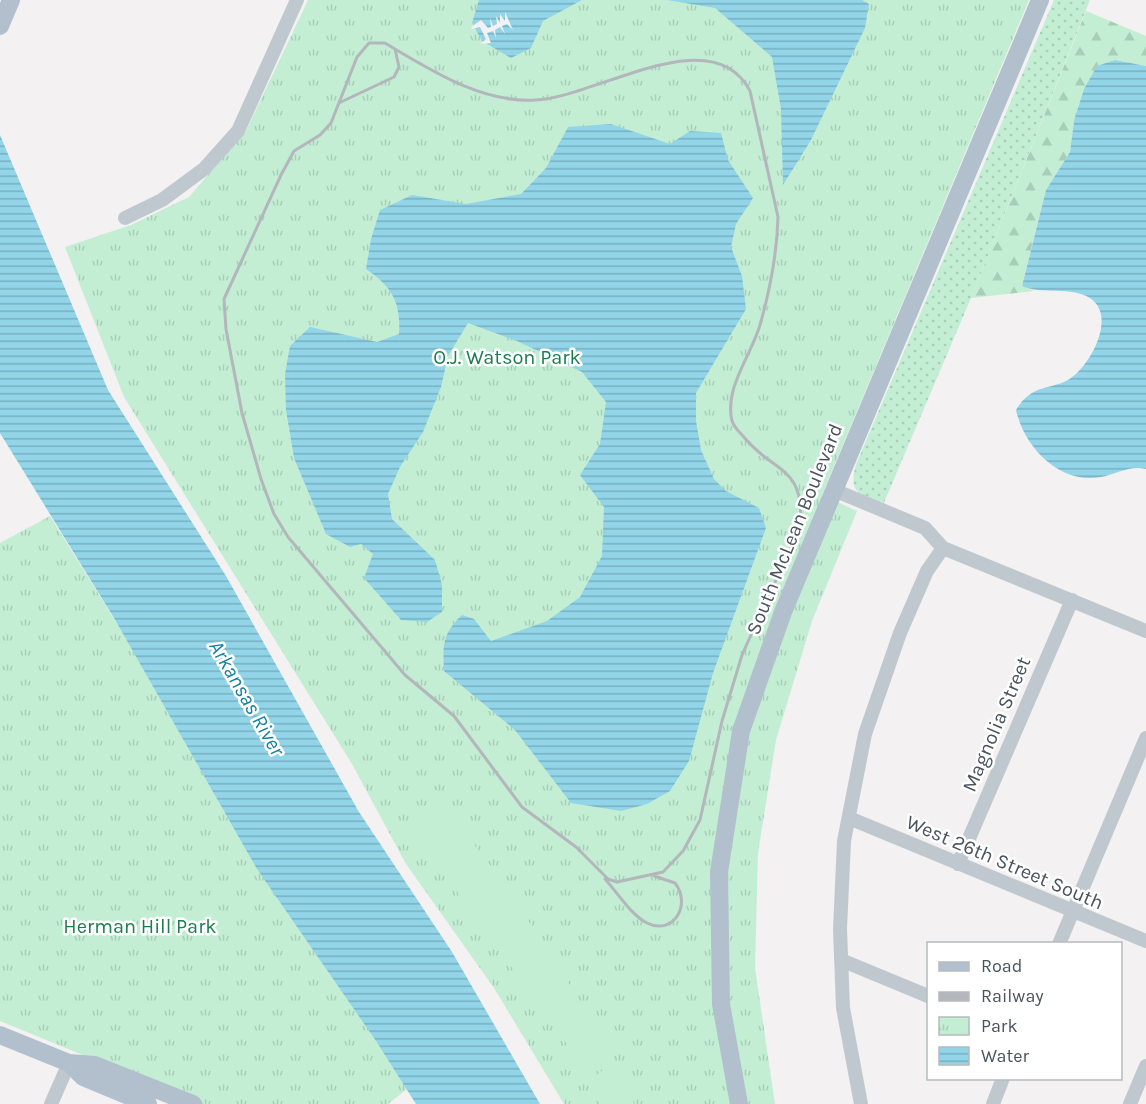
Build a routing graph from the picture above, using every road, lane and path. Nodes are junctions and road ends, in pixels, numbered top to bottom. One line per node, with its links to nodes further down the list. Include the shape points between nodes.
1 (11, 0): 4 (main road)
2 (1040, 0): 6 (main road, South McLean Boulevard)
3 (292, 2): 5 (street, via 238,131 204,169 162,200)
4 (0, 26)
5 (125, 218)
6 (834, 490): 7 (street, via 925,528); 25 (main road, South McLean Boulevard, via 783,612 741,731 719,872 721,1004)
7 (943, 548): 8 (street); 11 (street, via 927,571 900,633 869,723)
8 (1072, 600): 9 (street); 12 (street, Magnolia Street)
9 (1146, 631)
10 (1146, 738): 13 (street)
11 (849, 818): 12 (street, West 26th Street South); 16 (street, via 844,841)
12 (958, 864): 13 (street, West 26th Street South)
13 (1073, 912): 14 (street, West 26th Street South); 15 (street)
14 (1146, 941)
15 (1060, 942)
16 (841, 960): 17 (street); 26 (street, via 843,1008)
17 (927, 996)
18 (0, 1035): 19 (main road)
19 (69, 1063): 22 (street); 23 (main road, via 83,1077); 24 (main road, via 95,1065)
20 (1146, 1066): 28 (street)
21 (1002, 1080): 27 (street)
22 (51, 1104)
23 (148, 1104)
24 (193, 1104)
25 (739, 1104)
26 (861, 1104)
27 (993, 1104)
28 (1130, 1104)

